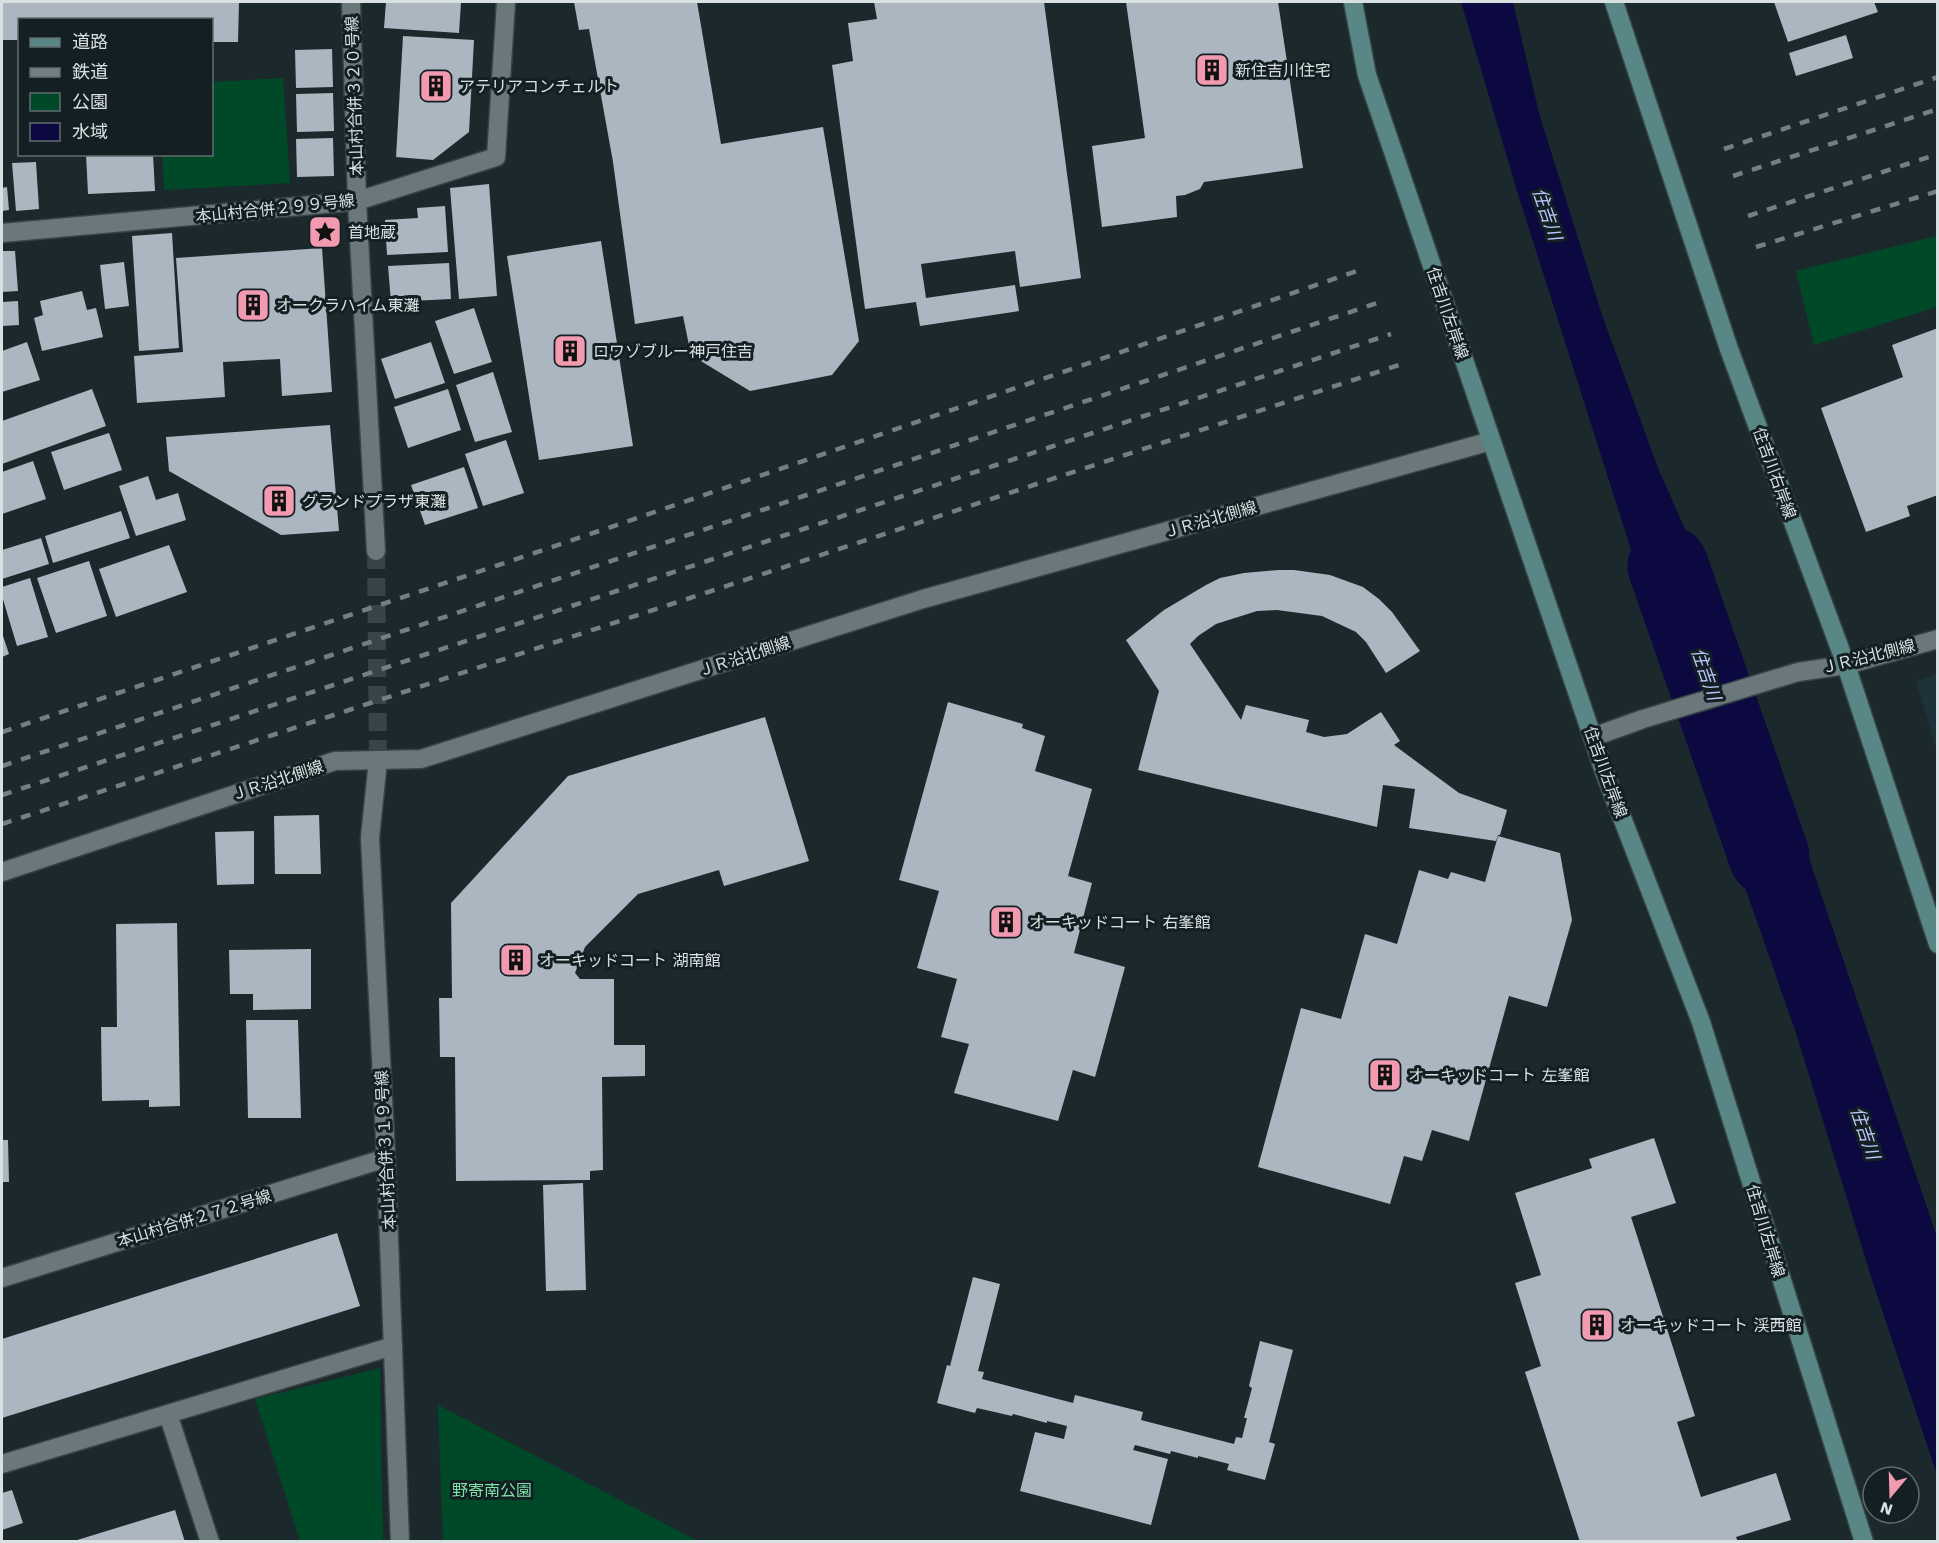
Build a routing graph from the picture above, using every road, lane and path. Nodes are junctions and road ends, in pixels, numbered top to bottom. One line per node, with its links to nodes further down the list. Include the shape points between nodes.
1 (351, 2): 5 (street, 本山村合併３２０号線)
2 (506, 2): 5 (street, 本山村合併２９９号線, via 496,157)
3 (1353, 2): 7 (street, 住吉川左岸線, via 1368,75)
4 (1614, 2): 10 (street, 住吉川右岸線, via 1729,348)
5 (357, 201): 6 (street, 本山村合併２９９号線); 8 (street, 本山村合併３２０号線)
6 (2, 233)
7 (1491, 441): 11 (street, 住吉川左岸線); 12 (street, ＪＲ沿北側線, via 923,599 421,759)
8 (376, 551)
9 (1938, 639): 10 (street, ＪＲ沿北側線)
10 (1845, 665): 11 (street, ＪＲ沿北側線, via 1798,672); 14 (street, 住吉川右岸線)
11 (1593, 737): 22 (street, 住吉川左岸線, via 1701,1022)
12 (378, 760): 13 (street, ＪＲ沿北側線, via 335,761); 15 (street, 本山村合併３１９号線, via 370,838)
13 (2, 872)
14 (1938, 944)
15 (386, 1158): 16 (street, 本山村合併２７２号線); 17 (street, 本山村合併３１９号線)
16 (2, 1278)
17 (393, 1346): 18 (street); 21 (street, 本山村合併３１９号線)
18 (168, 1414): 19 (street); 20 (street)
19 (2, 1464)
20 (210, 1542)
21 (400, 1542)
22 (1864, 1542)

